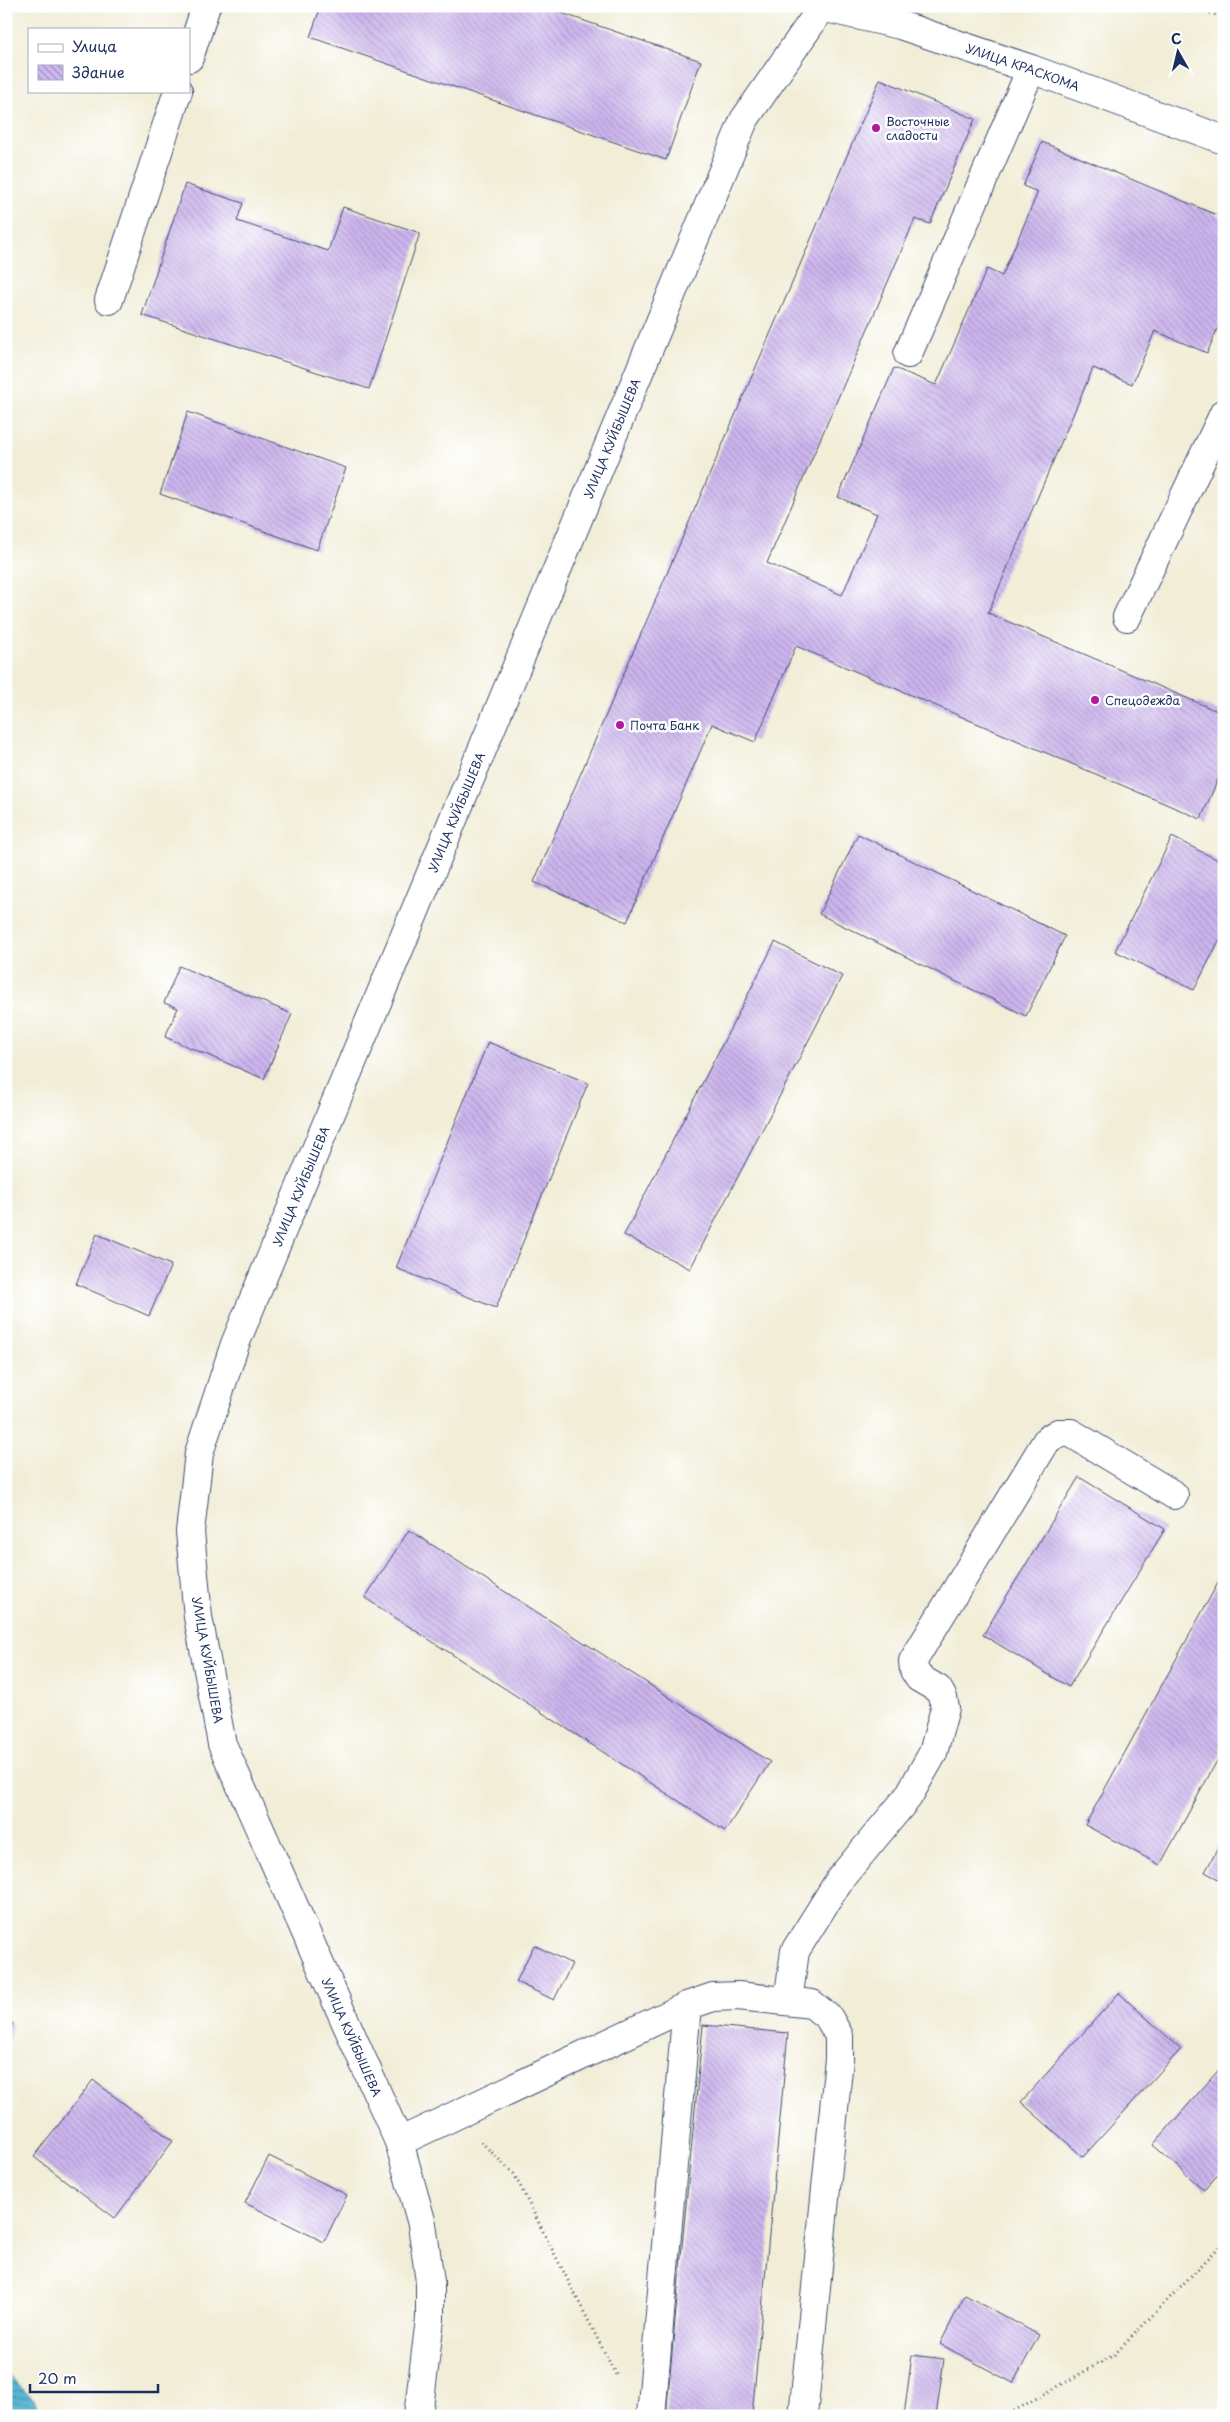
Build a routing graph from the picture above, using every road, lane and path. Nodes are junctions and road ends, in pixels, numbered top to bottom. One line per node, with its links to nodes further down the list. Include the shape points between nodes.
1 (206, 6): 5 (street)
2 (1191, 6): 4 (path)
3 (821, 7): 6 (street, УЛИЦА КРАСКОМА, via 900,25); 17 (street, УЛИЦА КУЙБЫШЕВА, via 744,120 238,1334 199,1453 190,1532 198,1617 222,1744)
4 (1224, 18)
5 (190, 55)
6 (1031, 69): 8 (street, УЛИЦА КРАСКОМА); 10 (street)
7 (178, 92): 9 (street)
8 (1224, 140)
9 (109, 300)
10 (908, 354)
11 (1224, 413): 12 (street)
12 (1127, 617)
13 (1174, 1495): 14 (street, via 1071,1433 1058,1433 1047,1440 914,1661 914,1670 919,1678 938,1689 943,1698 945,1708 933,1753 908,1797 840,1879 795,1951)
14 (788, 2001): 15 (street, via 713,1997); 22 (street, via 812,2004 830,2018 838,2036 839,2059)
15 (687, 2006): 16 (street); 21 (street)
16 (453, 2116): 17 (street); 19 (path, via 514,2174)
17 (399, 2142): 20 (street, УЛИЦА КУЙБЫШЕВА, via 422,2224 430,2282 430,2319)
18 (1224, 2242): 23 (path, via 1114,2356)
19 (619, 2381)
20 (418, 2416)
21 (651, 2416)
22 (803, 2416)
23 (1005, 2416)

